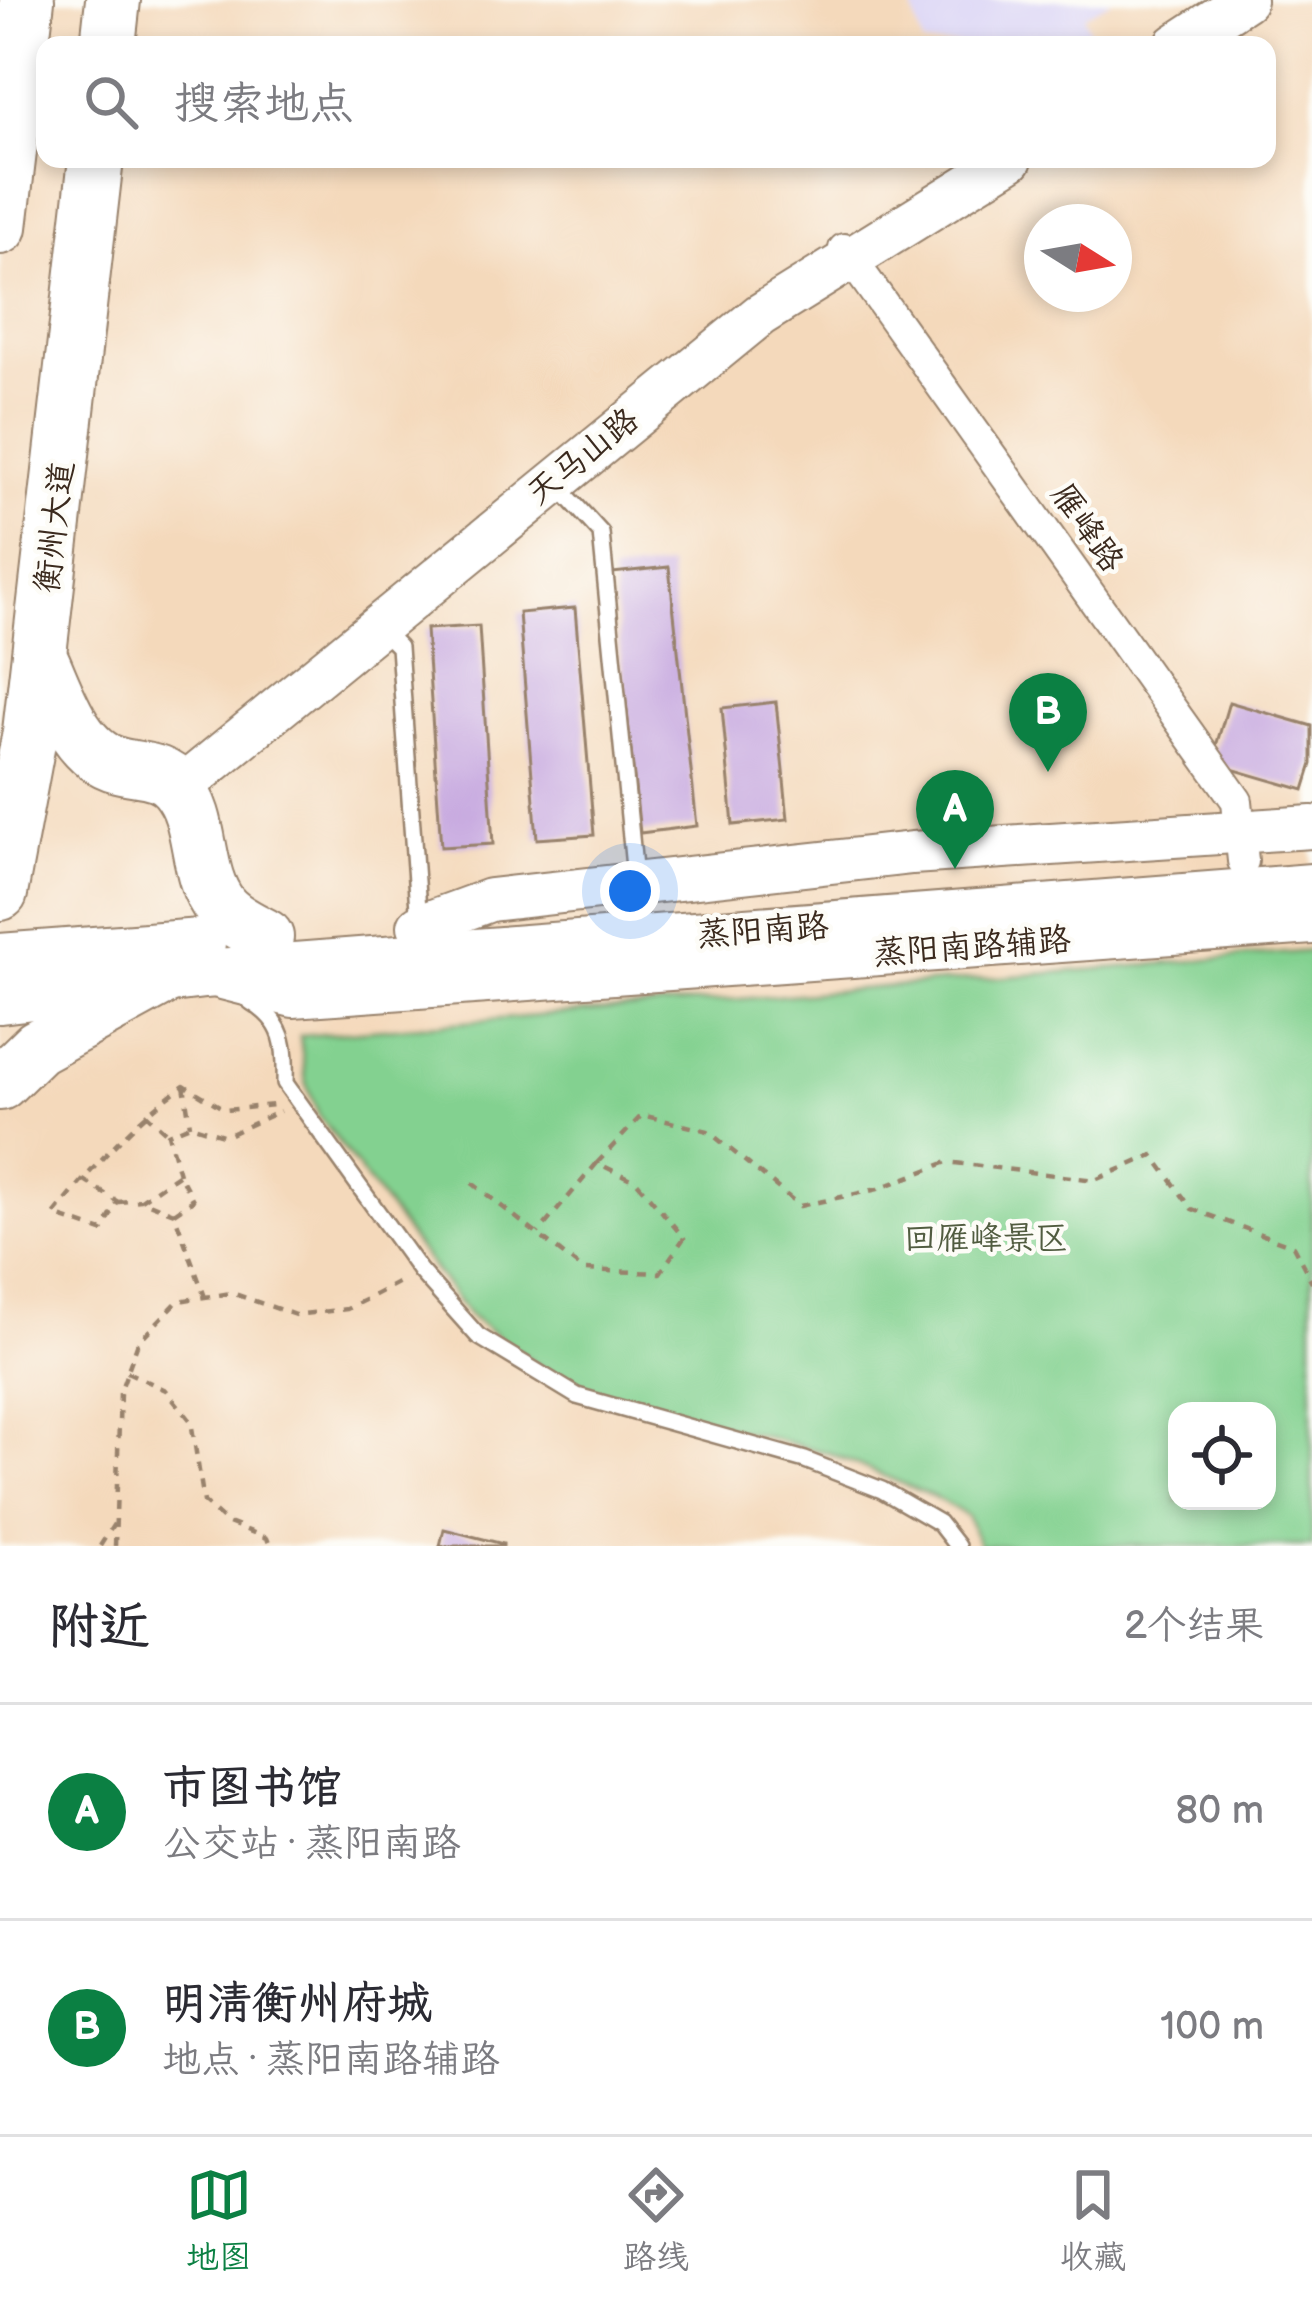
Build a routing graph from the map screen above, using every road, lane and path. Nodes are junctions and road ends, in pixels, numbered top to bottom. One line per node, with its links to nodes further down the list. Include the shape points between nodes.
1 (27, 0): 8 (highway)
2 (113, 0): 5 (highway)
3 (1245, 0): 6 (street)
4 (1262, 0): 7 (street)
5 (109, 36)
6 (1190, 36)
7 (1212, 36)
8 (14, 112): 9 (highway, via 40,188 68,190); 13 (highway)
9 (81, 168)
10 (95, 168): 17 (highway, 衡州大道)
11 (976, 168): 14 (street, 天马山路)
12 (995, 168): 14 (street, 天马山路)
13 (0, 227)
14 (848, 253): 15 (street, 天马山路); 18 (street, 天马山路, via 748,309); 20 (street, 雁峰路, via 1237,801)
15 (553, 480): 16 (street, 天马山路); 24 (lane, via 602,533)
16 (377, 624): 18 (street, 天马山路); 26 (lane, via 399,647)
17 (39, 654): 18 (highway, via 68,719 94,753); 23 (highway, 衡州大道)
18 (171, 782): 27 (highway, via 192,817 223,911)
19 (1312, 826): 20 (street)
20 (1241, 846): 21 (main road, 蒸阳南路); 24 (main road, 蒸阳南路)
21 (1312, 855)
22 (1312, 888): 29 (main road, 蒸阳南路)
23 (0, 893)
24 (636, 896): 26 (main road, 蒸阳南路)
25 (1312, 923): 29 (street, 蒸阳南路辅路, via 293,996)
26 (419, 926): 27 (main road, 蒸阳南路)
27 (266, 938): 28 (main road, 蒸阳南路)
28 (0, 958)
29 (183, 976): 30 (main road, 蒸阳南路); 31 (highway, via 37,1047); 33 (lane, via 271,1013 286,1048 285,1083)
30 (0, 1000)
31 (0, 1083)
32 (184, 1085): 33 (path, via 226,1110); 34 (path); 35 (path)
33 (300, 1102): 35 (path, via 226,1136); 45 (lane)
34 (145, 1113): 36 (path); 39 (path)
35 (190, 1125): 36 (path)
36 (168, 1134): 38 (path)
37 (597, 1163): 44 (path); 44 (path, via 637,1183 684,1238 661,1273 583,1270); 46 (path, via 642,1115 708,1131 800,1206 878,1189 947,1162 1095,1180 1153,1155 1192,1209 1292,1246)
38 (179, 1174): 41 (path); 43 (path, via 193,1200)
39 (82, 1180): 42 (path); 42 (path, via 54,1215 102,1231)
40 (472, 1183): 44 (path)
41 (141, 1200): 42 (path); 43 (path)
42 (118, 1202)
43 (174, 1213): 47 (path)
44 (538, 1233)
45 (420, 1271): 47 (path, via 347,1310 295,1315 232,1293); 53 (lane, via 478,1336 578,1396 882,1490 939,1523)
46 (1312, 1282)
47 (205, 1297): 48 (path, via 178,1301 138,1342)
48 (127, 1372): 49 (path); 52 (path, via 166,1390 191,1421 204,1502)
49 (114, 1523): 50 (path); 51 (path)
50 (100, 1546)
51 (115, 1546)
52 (270, 1546)
53 (957, 1546)

